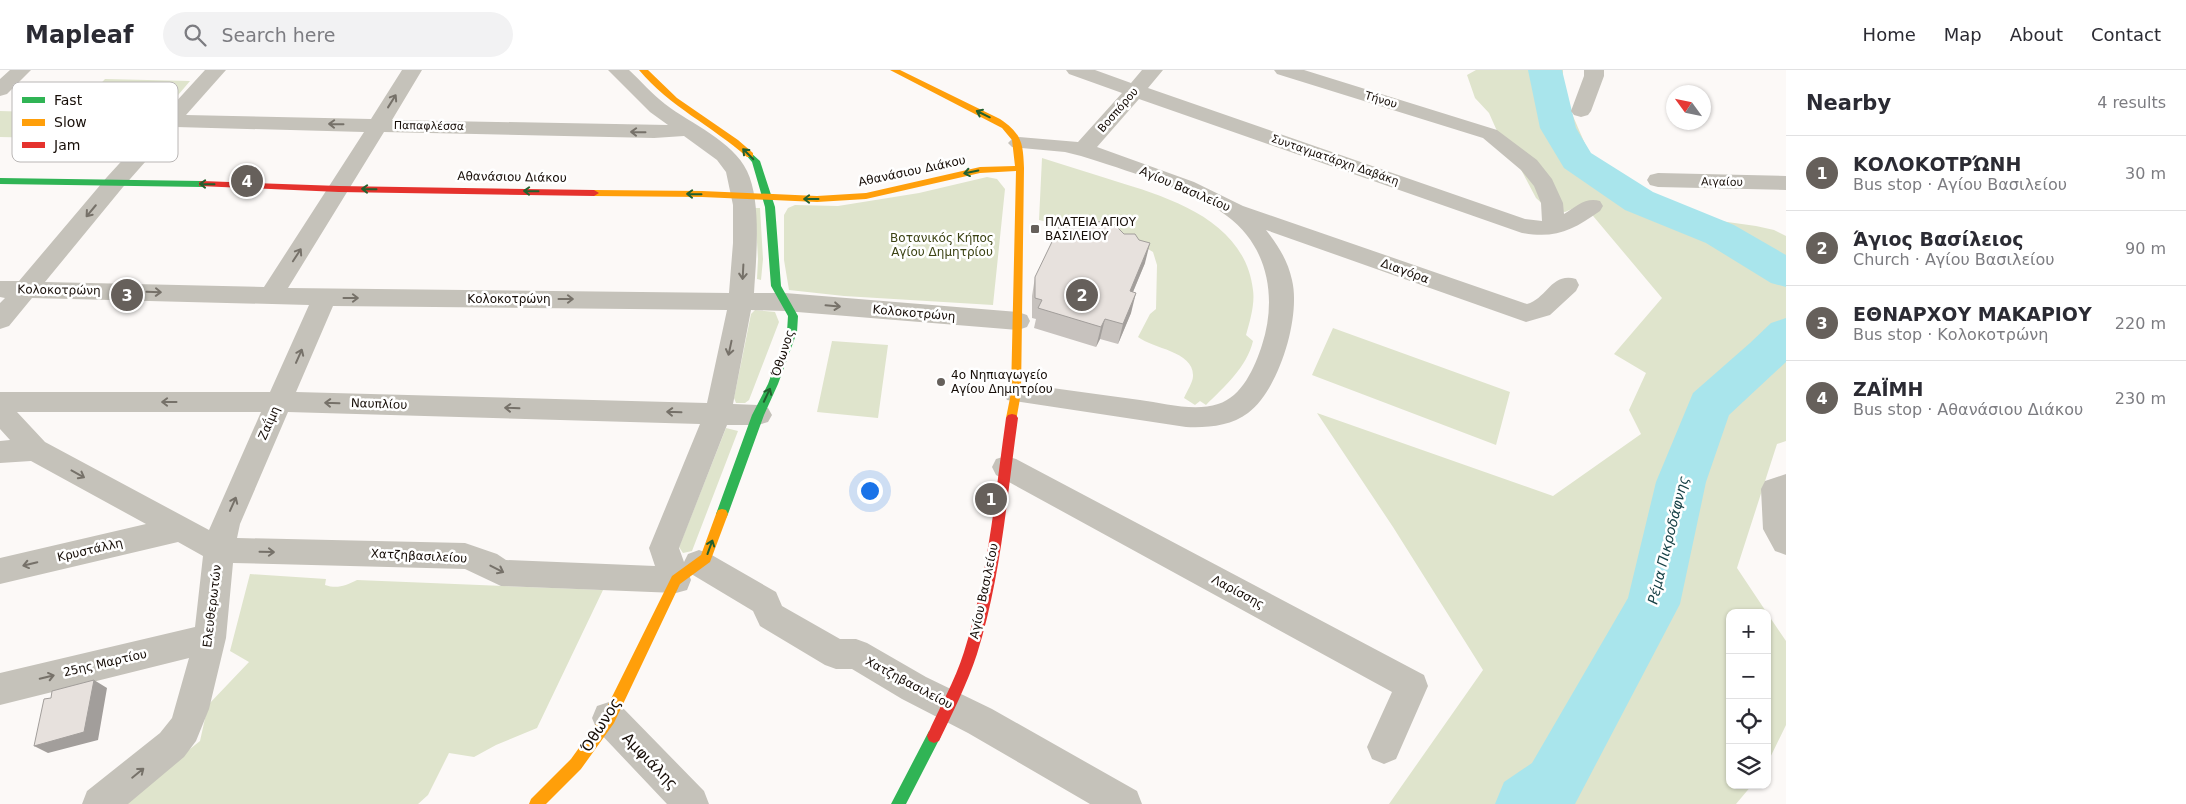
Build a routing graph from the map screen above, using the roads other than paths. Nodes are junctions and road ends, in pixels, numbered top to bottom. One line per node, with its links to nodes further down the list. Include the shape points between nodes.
1 (21, 70): 11 (street)
2 (216, 70): 14 (street)
3 (412, 70): 16 (street, one-way to 3)
4 (618, 70): 17 (street, via 648,100)
5 (643, 70): 28 (street, Όθωνος, one-way to 5, via 760,170 748,152 674,100)
6 (894, 70): 18 (street, one-way to 6, via 1006,126)
7 (1076, 70): 12 (street, Συνταγματάρχη Δαβάκη)
8 (1153, 70): 12 (street, Βοσπόρου)
9 (1284, 70): 31 (street, Τήνου, via 1490,134 1529,165 1544,184 1552,203)
10 (1594, 70): 13 (street)
11 (0, 90)
12 (1135, 91): 19 (street, Βοσπόρου); 31 (street, Συνταγματάρχη Δαβάκη, via 1522,226 1541,230)
13 (1582, 111)
14 (178, 113)
15 (178, 121): 16 (street, Παπαφλέσσα, one-way to 15)
16 (377, 125): 17 (street, Παπαφλέσσα, one-way to 16, via 654,132); 26 (street)
17 (687, 130): 27 (street, via 732,162)
18 (1019, 143): 19 (street, Αγίου Βασιλείου, via 1052,144); 21 (street, Αγίου Βασιλείου)
19 (1083, 150): 30 (street, Αγίου Βασιλείου, via 1171,181)
20 (133, 162): 24 (street)
21 (1020, 168): 28 (street, Αθανάσιου Διάκου, one-way to 28, via 980,170 866,196); 40 (street, Αγίου Βασιλείου)
22 (1658, 180): 25 (street, Αιγαίου)
23 (0, 181): 24 (street, Αθανάσιου Διάκου)
24 (115, 182): 26 (street, Αθανάσιου Διάκου, one-way to 24); 34 (street, one-way to 34)
25 (1786, 183)
26 (339, 189): 27 (street, Αθανάσιου Διάκου, one-way to 26); 35 (street, one-way to 26)
27 (743, 196): 28 (street, Αθανάσιου Διάκου); 37 (street, one-way to 37, via 745,244)
28 (768, 198): 38 (street, Όθωνος, via 776,286)
29 (1592, 206): 31 (street, Συνταγματάρχη Δαβάκη)
30 (1235, 211): 32 (street, Διαγόρα, via 1526,313 1541,310); 41 (street, Αγίου Βασιλείου, via 1256,231 1271,256 1281,280 1284,304 1278,341 1255,387 1239,406 1205,418 1186,417)
31 (1554, 228)
32 (1567, 285)
33 (0, 289): 34 (street, Κολοκοτρώνη)
34 (26, 289): 35 (street, Κολοκοτρώνη, one-way to 35); 39 (street)
35 (271, 296): 36 (street, Κολοκοτρώνη)
36 (325, 298): 37 (street, Κολοκοτρώνη, one-way to 37); 43 (street, Ζαΐμη, one-way to 36)
37 (741, 301): 38 (street, Κολοκοτρώνη); 45 (street, one-way to 45)
38 (785, 302): 40 (street, Κολοκοτρώνη, one-way to 40); 46 (street, Όθωνος, one-way to 38, via 792,332 793,316)
39 (0, 320)
40 (1018, 321): 41 (street, Αγίου Βασιλείου)
41 (1016, 393): 49 (street, Αγίου Βασιλείου)
42 (0, 402): 43 (street, Ναυπλίου, one-way to 42)
43 (278, 402): 45 (street, Ναυπλίου, one-way to 43); 53 (street, Ζαΐμη, one-way to 43, via 225,524)
44 (0, 411): 47 (street)
45 (718, 414): 46 (street, Ναυπλίου); 55 (street, via 664,548)
46 (758, 415): 55 (street, Όθωνος, one-way to 46, via 706,558)
47 (35, 450): 48 (street); 51 (street, Ελευθερωτών, one-way to 51)
48 (0, 452)
49 (1006, 467): 58 (street, Αγίου Βασιλείου, via 981,615); 60 (street, Λαρίσσης, via 1412,686)
50 (1786, 486): 52 (street, via 1775,489 1778,528)
51 (180, 529): 53 (street, Ελευθερωτών); 54 (street, Κρυστάλλη, one-way to 54)
52 (1786, 542)
53 (219, 550): 55 (street, Χατζηβασιλείου, one-way to 55, via 465,556 486,563 501,573); 56 (street, Ελευθερωτών)
54 (0, 571)
55 (687, 572): 58 (street, Χατζηβασιλείου, via 765,602 771,616 836,654 856,654); 59 (street, Όθωνος)
56 (210, 638): 57 (street, 25ης Μαρτίου, one-way to 56); 61 (street, Ελευθερωτών, one-way to 56, via 172,745 184,729)
57 (0, 689)
58 (950, 705): 64 (street, Αγίου Βασιλείου); 65 (street, Χατζηβασιλείου)
59 (609, 718): 62 (street, Όθωνος, via 576,764); 63 (street, Αμφιάλης)
60 (1384, 747)
61 (100, 804)
62 (536, 804)
63 (691, 804)
64 (898, 804)
65 (1124, 804)

